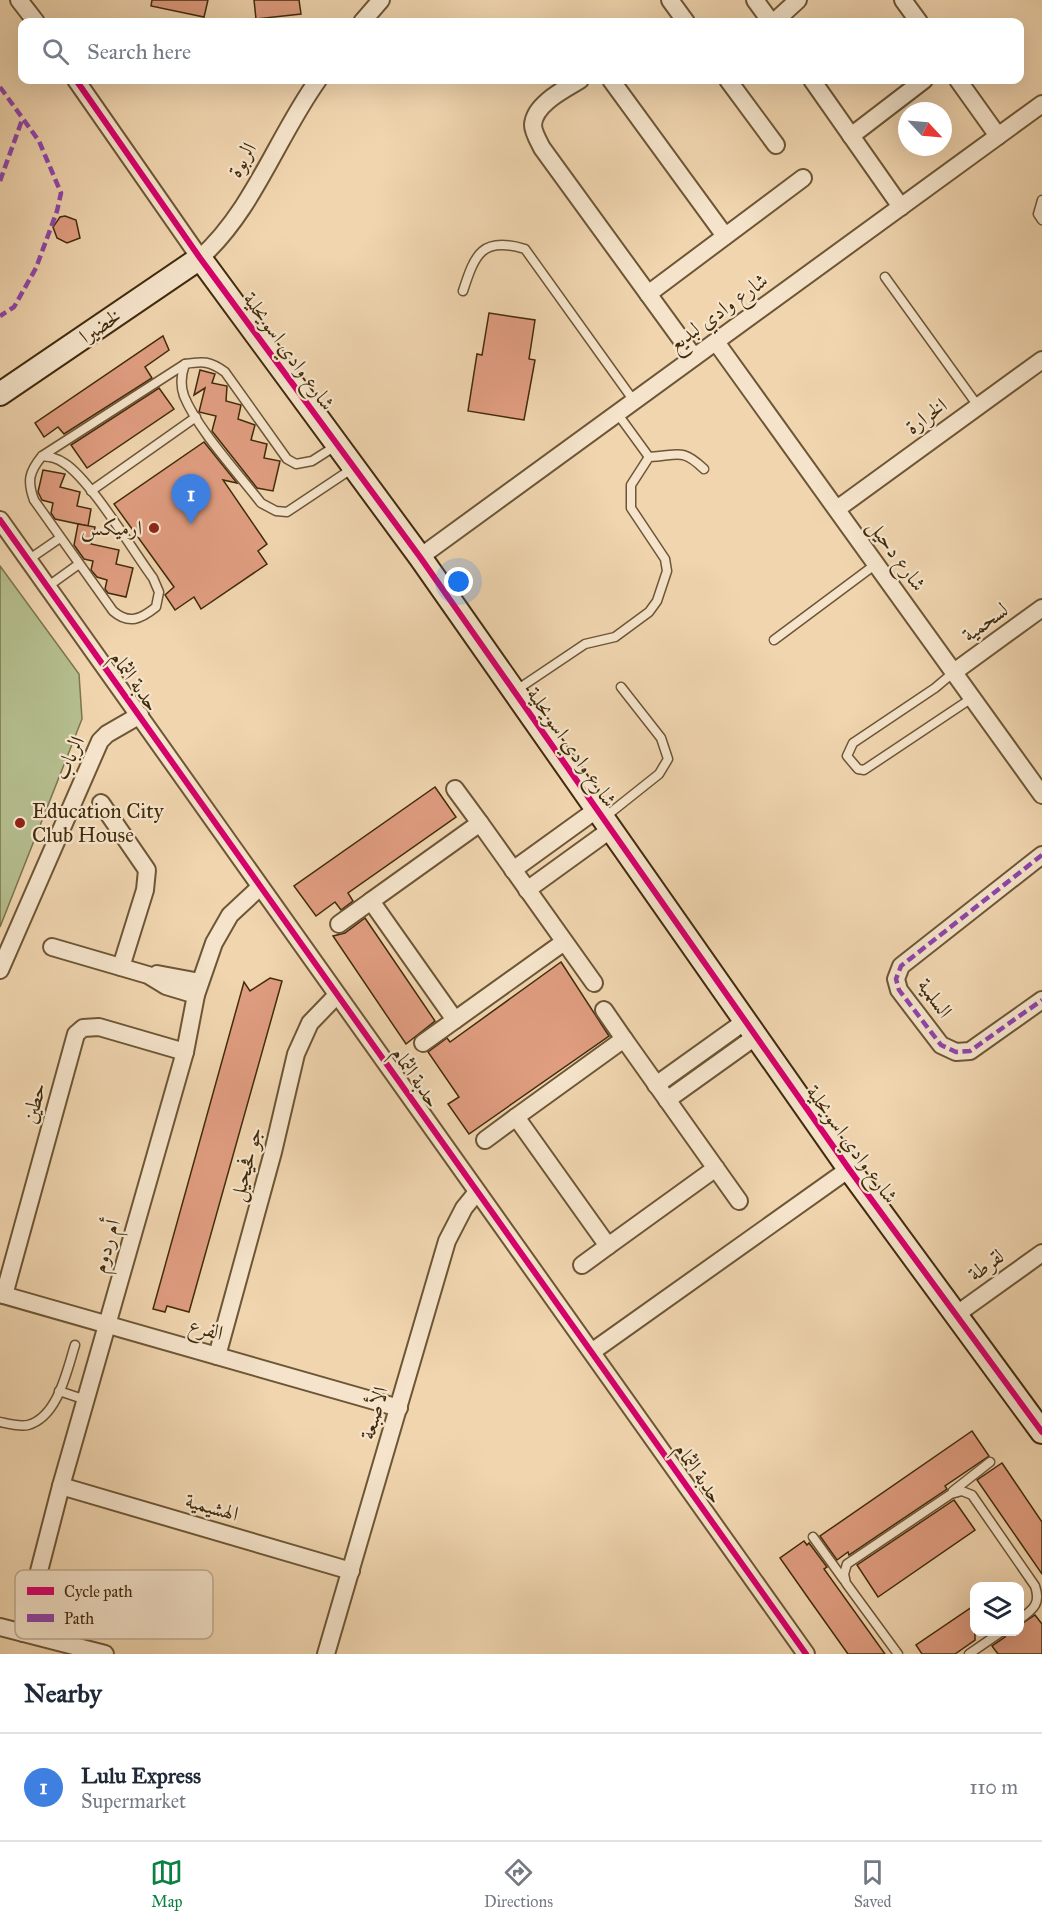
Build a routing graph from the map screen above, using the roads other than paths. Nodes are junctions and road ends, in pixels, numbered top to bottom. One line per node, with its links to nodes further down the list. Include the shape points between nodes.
1 (19, 0): 7 (street)
2 (381, 0): 8 (street)
3 (670, 0): 9 (street)
4 (756, 0): 10 (street)
5 (798, 0): 11 (street)
6 (903, 0): 12 (street)
7 (33, 18)
8 (365, 18)
9 (683, 18)
10 (770, 18)
11 (778, 18)
12 (916, 18)
13 (79, 84): 30 (street, شارع وادي اسويحلية)
14 (315, 84): 30 (street, الربوة, via 225,234)
15 (574, 84): 33 (street, via 550,100 537,114 533,126 542,148)
16 (614, 84): 29 (street)
17 (731, 84): 24 (street)
18 (815, 84): 22 (street)
19 (919, 84): 22 (street)
20 (961, 84): 23 (street)
21 (1042, 104): 23 (street, شارع وادي لبديع)
22 (851, 136): 27 (street)
23 (998, 136): 27 (street, شارع وادي لبديع)
24 (776, 145)
25 (803, 178): 29 (street)
26 (1042, 200): 28 (lane, via 1038,214)
27 (902, 207): 34 (street, شارع وادي لبديع)
28 (1042, 220)
29 (725, 236): 33 (street)
30 (200, 258): 38 (street, لخضيرا); 43 (street, شارع وادي اسويحلية)
31 (885, 277): 40 (lane)
32 (463, 291): 39 (lane, via 474,260 488,247 507,243 525,249)
33 (648, 294): 35 (street)
34 (716, 342): 35 (street, شارع وادي لبديع); 49 (street, شارع دحيل)
35 (694, 357): 39 (street, شارع وادي لبديع)
36 (1042, 360): 40 (street, الخرارة)
37 (186, 364): 42 (lane, via 182,386); 43 (lane, via 213,363 225,372 287,459 297,465 312,461); 44 (lane)
38 (0, 394)
39 (634, 401): 41 (street, شارع وادي لبديع)
40 (978, 406): 49 (street, الخرارة)
41 (617, 413): 45 (lane); 52 (street, شارع وادي لبديع)
42 (196, 417): 46 (lane, via 261,503 276,511 287,512); 48 (lane)
43 (337, 445): 46 (street, شارع وادي اسويحلية)
44 (42, 456): 48 (lane, via 66,464); 51 (lane, via 30,474 29,487)
45 (649, 457): 47 (lane, via 690,455); 61 (lane, via 631,485 631,508 665,559 667,571 657,601 649,612 615,637 585,644)
46 (354, 468): 52 (street, شارع وادي اسويحلية)
47 (704, 469)
48 (91, 491): 54 (lane, via 153,578 159,592 156,607 141,619 119,617)
49 (837, 509): 55 (street, شارع دحيل)
50 (0, 520): 53 (street, حدبة الثمام)
51 (60, 538): 53 (lane); 54 (lane)
52 (420, 557): 61 (street, شارع وادي اسويحلية)
53 (28, 560): 56 (street, حدبة الثمام)
54 (79, 564): 56 (lane)
55 (876, 564): 58 (lane); 59 (street, شارع دحيل)
56 (47, 587): 63 (street, حدبة الثمام)
57 (1042, 608): 59 (street, لسحمية)
58 (774, 640)
59 (954, 672): 62 (street, شارع دحيل); 62 (lane, via 853,743 847,756 858,769 864,770)
60 (621, 687): 67 (lane, via 661,738 668,759 659,774)
61 (514, 692): 67 (street, شارع وادي اسويحلية)
62 (972, 698): 65 (street, شارع دحيل)
63 (140, 715): 71 (street, حدبة الثمام); 78 (street, الرباب, via 100,741)
64 (455, 789): 68 (street)
65 (1042, 795)
66 (101, 803): 77 (street, via 147,870 145,890)
67 (603, 820): 70 (street); 72 (street); 85 (street, شارع وادي اسويحلية)
68 (480, 823): 70 (street); 73 (street)
69 (1042, 855): 82 (street, السلمية, via 901,966 896,979 899,990 941,1045 956,1052 970,1051)
70 (513, 870): 72 (street)
71 (260, 887): 80 (street, أم ردوم, via 222,926); 81 (street, حدبة الثمام)
72 (527, 890): 75 (street)
73 (371, 901): 74 (street); 84 (street)
74 (339, 924)
75 (564, 942): 79 (street); 84 (street)
76 (52, 947): 77 (street)
77 (121, 967): 80 (street, via 148,975 168,975)
78 (0, 969)
79 (594, 983)
80 (198, 988): 88 (street, أم ردوم)
81 (338, 995): 95 (street, حدبة الثمام); 105 (street, جو فحيحيل, via 310,1023 296,1054)
82 (1042, 1000)
83 (604, 1010): 86 (street)
84 (455, 1020): 87 (street)
85 (749, 1029): 89 (street); 90 (street); 94 (street, شارع وادي اسويحلية)
86 (624, 1039): 89 (street); 91 (street)
87 (423, 1043)
88 (185, 1052): 100 (street, حطين, via 99,1028 83,1028 76,1034); 102 (street, أم ردوم)
89 (656, 1085): 90 (street)
90 (667, 1100): 93 (street)
91 (516, 1117): 92 (street); 97 (street)
92 (485, 1140)
93 (716, 1168): 96 (street); 97 (street)
94 (849, 1169): 101 (street, شارع وادي اسويحلية); 104 (street)
95 (477, 1192): 104 (street, حدبة الثمام); 108 (street, الأصبعة, via 447,1241)
96 (739, 1201)
97 (608, 1246): 99 (street)
98 (1042, 1253): 101 (street, لقرطة)
99 (582, 1264)
100 (2, 1294): 102 (street, الفرع)
101 (957, 1314): 110 (street, شارع وادي اسويحلية)
102 (107, 1324): 105 (street, الفرع); 107 (street, أم ردوم)
103 (75, 1345): 106 (lane)
104 (593, 1351): 126 (street, حدبة الثمام)
105 (217, 1356): 108 (street, الفرع)
106 (59, 1391): 107 (lane); 109 (lane, via 50,1409 38,1420 27,1425)
107 (86, 1400): 112 (street, أم ردوم)
108 (399, 1408): 116 (street, الأصبعة)
109 (0, 1422)
110 (1042, 1432)
111 (990, 1462): 113 (lane)
112 (61, 1486): 115 (street, أم ردوم); 116 (street, الهشيمية)
113 (951, 1494): 117 (lane, via 847,1564); 118 (lane, via 962,1491 972,1495 1035,1586 1039,1597 1035,1608)
114 (813, 1537): 117 (lane)
115 (39, 1570)
116 (351, 1571): 125 (street, الأصبعة)
117 (846, 1583): 127 (lane)
118 (1024, 1616)
119 (0, 1627): 120 (street)
120 (15, 1631)
121 (995, 1636): 128 (lane)
122 (33, 1639): 123 (street)
123 (47, 1647): 124 (street)
124 (105, 1654)
125 (326, 1654)
126 (806, 1654)
127 (898, 1654)
128 (969, 1654)

